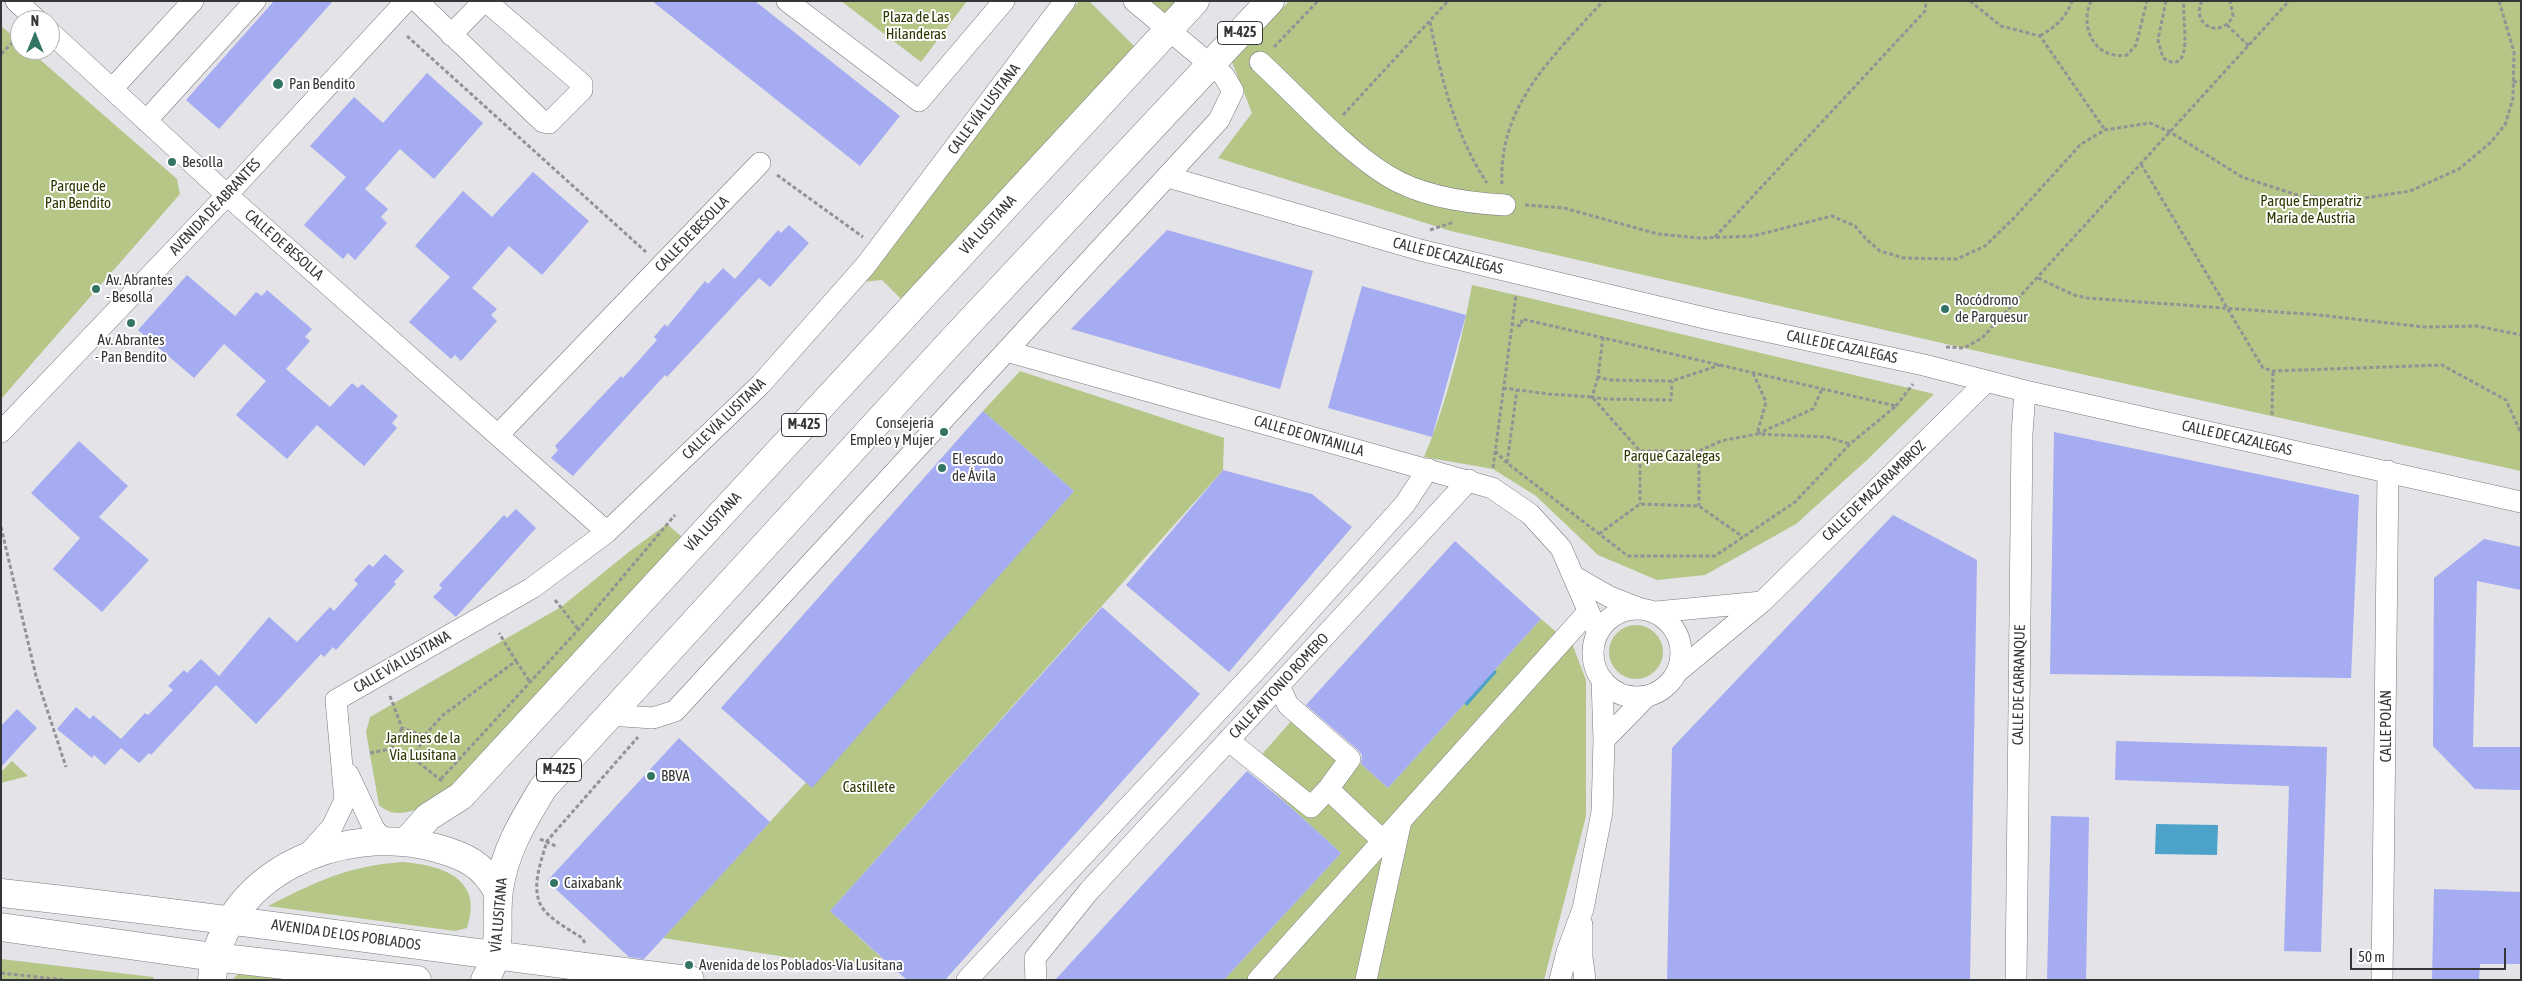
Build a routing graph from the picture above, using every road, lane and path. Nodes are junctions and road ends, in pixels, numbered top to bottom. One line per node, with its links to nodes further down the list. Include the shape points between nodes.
1 (16, 1): 26 (street)
2 (193, 1): 41 (street)
3 (255, 1): 42 (street)
4 (406, 1): 49 (street, AVENIDA DE ABRANTES)
5 (417, 1): 30 (street)
6 (787, 1): 7 (street, via 920,101)
7 (1004, 1)
8 (1066, 1): 52 (street, CALLE VÍA LUSITANA)
9 (1134, 1): 29 (street)
10 (1195, 1): 29 (main road, VÍA LUSITANA / M-425)
11 (1270, 1): 38 (main road, VÍA LUSITANA / M-425)
12 (1318, 1): 37 (path)
13 (1448, 1): 27 (path)
14 (1602, 1): 50 (path, via 1532,82 1516,112 1501,160)
15 (1926, 1): 51 (path, via 1925,11)
16 (1970, 1): 32 (path, via 2001,26)
17 (2072, 1): 32 (path, via 2069,11 2056,27)
18 (2091, 1): 19 (path, via 2085,18 2088,34 2098,47 2120,56 2127,55 2136,45)
19 (2147, 1)
20 (2166, 1): 21 (path, via 2158,40 2163,58 2173,63 2183,57 2185,50)
21 (2184, 1)
22 (2202, 1): 28 (path, via 2199,12 2203,22 2212,28)
23 (2230, 1): 28 (path, via 2233,16)
24 (2289, 1): 35 (path)
25 (2499, 1): 39 (path, via 2514,52)
26 (26, 10)
27 (1430, 22): 43 (path); 50 (path, via 1450,107 1478,170)
28 (2227, 25): 35 (path)
29 (1169, 28): 38 (street); 127 (main road, VÍA LUSITANA / M-425, via 461,796)
30 (451, 35): 30 (street, via 543,122 549,123 582,90 582,84 488,2 483,2)
31 (407, 36): 53 (path)
32 (2040, 36): 44 (path)
33 (60, 41): 41 (street, CALLE DE BESOLLA)
34 (10, 45): 36 (path)
35 (2249, 46): 45 (path)
36 (1, 54)
37 (1260, 62): 43 (street)
38 (1211, 64): 48 (street, via 1233,91 1219,120); 112 (main road, VÍA LUSITANA / M-425)
39 (2513, 82): 40 (path); 45 (path, via 2513,98 2505,125 2490,143 2458,169 2410,191 2352,200 2297,196 2242,177)
40 (2521, 82)
41 (112, 89): 42 (street, CALLE DE BESOLLA)
42 (146, 121): 49 (street, CALLE DE BESOLLA)
43 (1330, 128): 50 (street, via 1389,177 1444,198)
44 (2105, 130): 45 (path, via 2150,123); 51 (path, via 2081,144 1985,246 1957,258 1904,258 1880,251 1855,226 1832,216 1753,236)
45 (2170, 132): 47 (path)
46 (760, 163): 52 (path); 79 (street, CALLE DE BESOLLA)
47 (2141, 164): 54 (path); 56 (path)
48 (1168, 177): 61 (street); 67 (street, CALLE DE CAZALEGAS, via 1420,250)
49 (227, 195): 76 (street, AVENIDA DE ABRANTES); 79 (street, CALLE DE BESOLLA)
50 (1505, 205): 51 (path, via 1564,208 1658,234)
51 (1715, 238)
52 (879, 248): 94 (street, CALLE VÍA LUSITANA, via 761,384)
53 (649, 254)
54 (2038, 278): 56 (path, via 2088,298); 60 (path, via 1982,338 1964,348)
55 (1516, 295): 57 (path)
56 (2227, 309): 58 (path, via 2424,327 2477,326); 63 (path, via 2262,368)
57 (1512, 324): 59 (path, via 1521,326 1522,319); 69 (path)
58 (2521, 335)
59 (1603, 337): 62 (path); 65 (path)
60 (1938, 347)
61 (1006, 351): 85 (street, CALLE DE ONTANILLA); 112 (street, via 675,711 653,718)
62 (1720, 365): 64 (path); 66 (path)
63 (2273, 371): 75 (path); 77 (path, via 2442,365 2506,400)
64 (1752, 372): 70 (path); 78 (path, via 1766,402)
65 (1598, 377): 66 (path); 73 (path)
66 (1672, 381): 73 (path, via 1671,400)
67 (1987, 381): 72 (street, CALLE DE CAZALEGAS); 99 (street, CALLE DE MAZARAMBROZ)
68 (1914, 384): 74 (path)
69 (1503, 388): 71 (path); 81 (path)
70 (1822, 389): 74 (path); 78 (path, via 1813,409)
71 (1517, 390): 73 (path); 84 (path)
72 (2025, 391): 87 (street, CALLE DE CAZALEGAS); 150 (street, CALLE DE CARRANQUE)
73 (1592, 397): 82 (path)
74 (1896, 406): 80 (path)
75 (2272, 415)
76 (1, 432)
77 (2521, 433)
78 (1757, 434): 80 (path, via 1826,437); 83 (path, via 1721,441)
79 (498, 435): 94 (street, CALLE DE BESOLLA)
80 (1850, 444): 96 (path, via 1795,502)
81 (1495, 451): 84 (path); 86 (path)
82 (1640, 451): 83 (path); 90 (path)
83 (1699, 451): 91 (path)
84 (1507, 463): 95 (path)
85 (1428, 469): 88 (street, CALLE DE ONTANILLA); 136 (street, CALLE ANTONIO ROMERO, via 1405,504 1354,562)
86 (1493, 469)
87 (2388, 472): 89 (street, CALLE DE CAZALEGAS); 151 (street, CALLE POLÁN)
88 (1469, 480): 97 (street, CALLE DE ONTANILLA, via 1492,488 1530,514 1561,548); 109 (street, CALLE ANTONIO ROMERO)
89 (2521, 502)
90 (1640, 504): 91 (path); 95 (path)
91 (1700, 506): 96 (path)
92 (675, 515): 102 (path)
93 (1, 527): 121 (path, via 36,676)
94 (607, 532): 119 (street, CALLE VÍA LUSITANA, via 532,588 336,700)
95 (1599, 534): 96 (path, via 1628,556 1715,556)
96 (1743, 537)
97 (1575, 577): 100 (street, via 1610,597); 101 (street, CALLE DE ONTANILLA)
98 (555, 600): 102 (path)
99 (1762, 602): 100 (street); 106 (street, CALLE DE MAZARAMBROZ)
100 (1649, 610): 104 (street, via 1628,610 1616,614); 106 (street, via 1668,621 1676,632 1681,660)
101 (1588, 612): 104 (street, CALLE DE ONTANILLA); 125 (street)
102 (578, 630): 108 (path)
103 (499, 633): 105 (path)
104 (1598, 633): 107 (street, via 1593,657)
105 (516, 661): 108 (path); 114 (path, via 443,714)
106 (1676, 673): 111 (street, via 1669,684)
107 (1602, 679): 111 (street, via 1622,694); 116 (street)
108 (530, 682): 122 (path)
109 (1279, 686): 115 (street, CALLE ANTONIO ROMERO); 124 (street, via 1288,704 1350,759)
110 (390, 696): 113 (path)
111 (1647, 696): 116 (street)
112 (609, 715): 131 (main road, VÍA LUSITANA / M-425, via 543,788 506,856)
113 (402, 728): 114 (path); 117 (path)
114 (424, 736): 120 (path)
115 (1228, 740): 124 (street, via 1311,808); 137 (street, CALLE ANTONIO ROMERO, via 1089,891)
116 (1604, 740): 133 (street, via 1602,812)
117 (391, 749): 118 (path); 120 (path)
118 (370, 753)
119 (343, 758): 127 (street, CALLE VÍA LUSITANA, via 374,829); 130 (street, CALLE VÍA LUSITANA, via 344,800 332,827)
120 (414, 759): 122 (path)
121 (66, 767)
122 (440, 779): 123 (path)
123 (446, 784)
124 (1328, 789): 128 (street)
125 (1402, 820): 128 (street); 147 (street)
126 (538, 838): 129 (path)
127 (396, 841): 130 (main road, via 355,842); 131 (main road, via 462,855 482,869)
128 (1382, 841): 146 (street)
129 (558, 847)
130 (306, 856): 134 (main road, via 250,894)
131 (498, 892): 139 (main road, VÍA LUSITANA / M-425)
132 (1, 893): 134 (main road, AVENIDA DE LOS POBLADOS)
133 (1583, 909): 148 (street); 149 (street)
134 (231, 919): 138 (main road); 139 (main road, AVENIDA DE LOS POBLADOS)
135 (1, 927): 138 (main road)
136 (1009, 937): 137 (street); 144 (street, CALLE ANTONIO ROMERO)
137 (1035, 958): 145 (street)
138 (213, 968): 142 (main road)
139 (491, 968): 143 (main road, AVENIDA DE LOS POBLADOS)
140 (1, 973): 141 (path)
141 (65, 980)
142 (417, 980)
143 (690, 980)
144 (968, 980)
145 (1036, 980)
146 (1258, 980)
147 (1366, 980)
148 (1560, 980)
149 (1585, 980)
150 (2016, 980)
151 (2382, 980)

